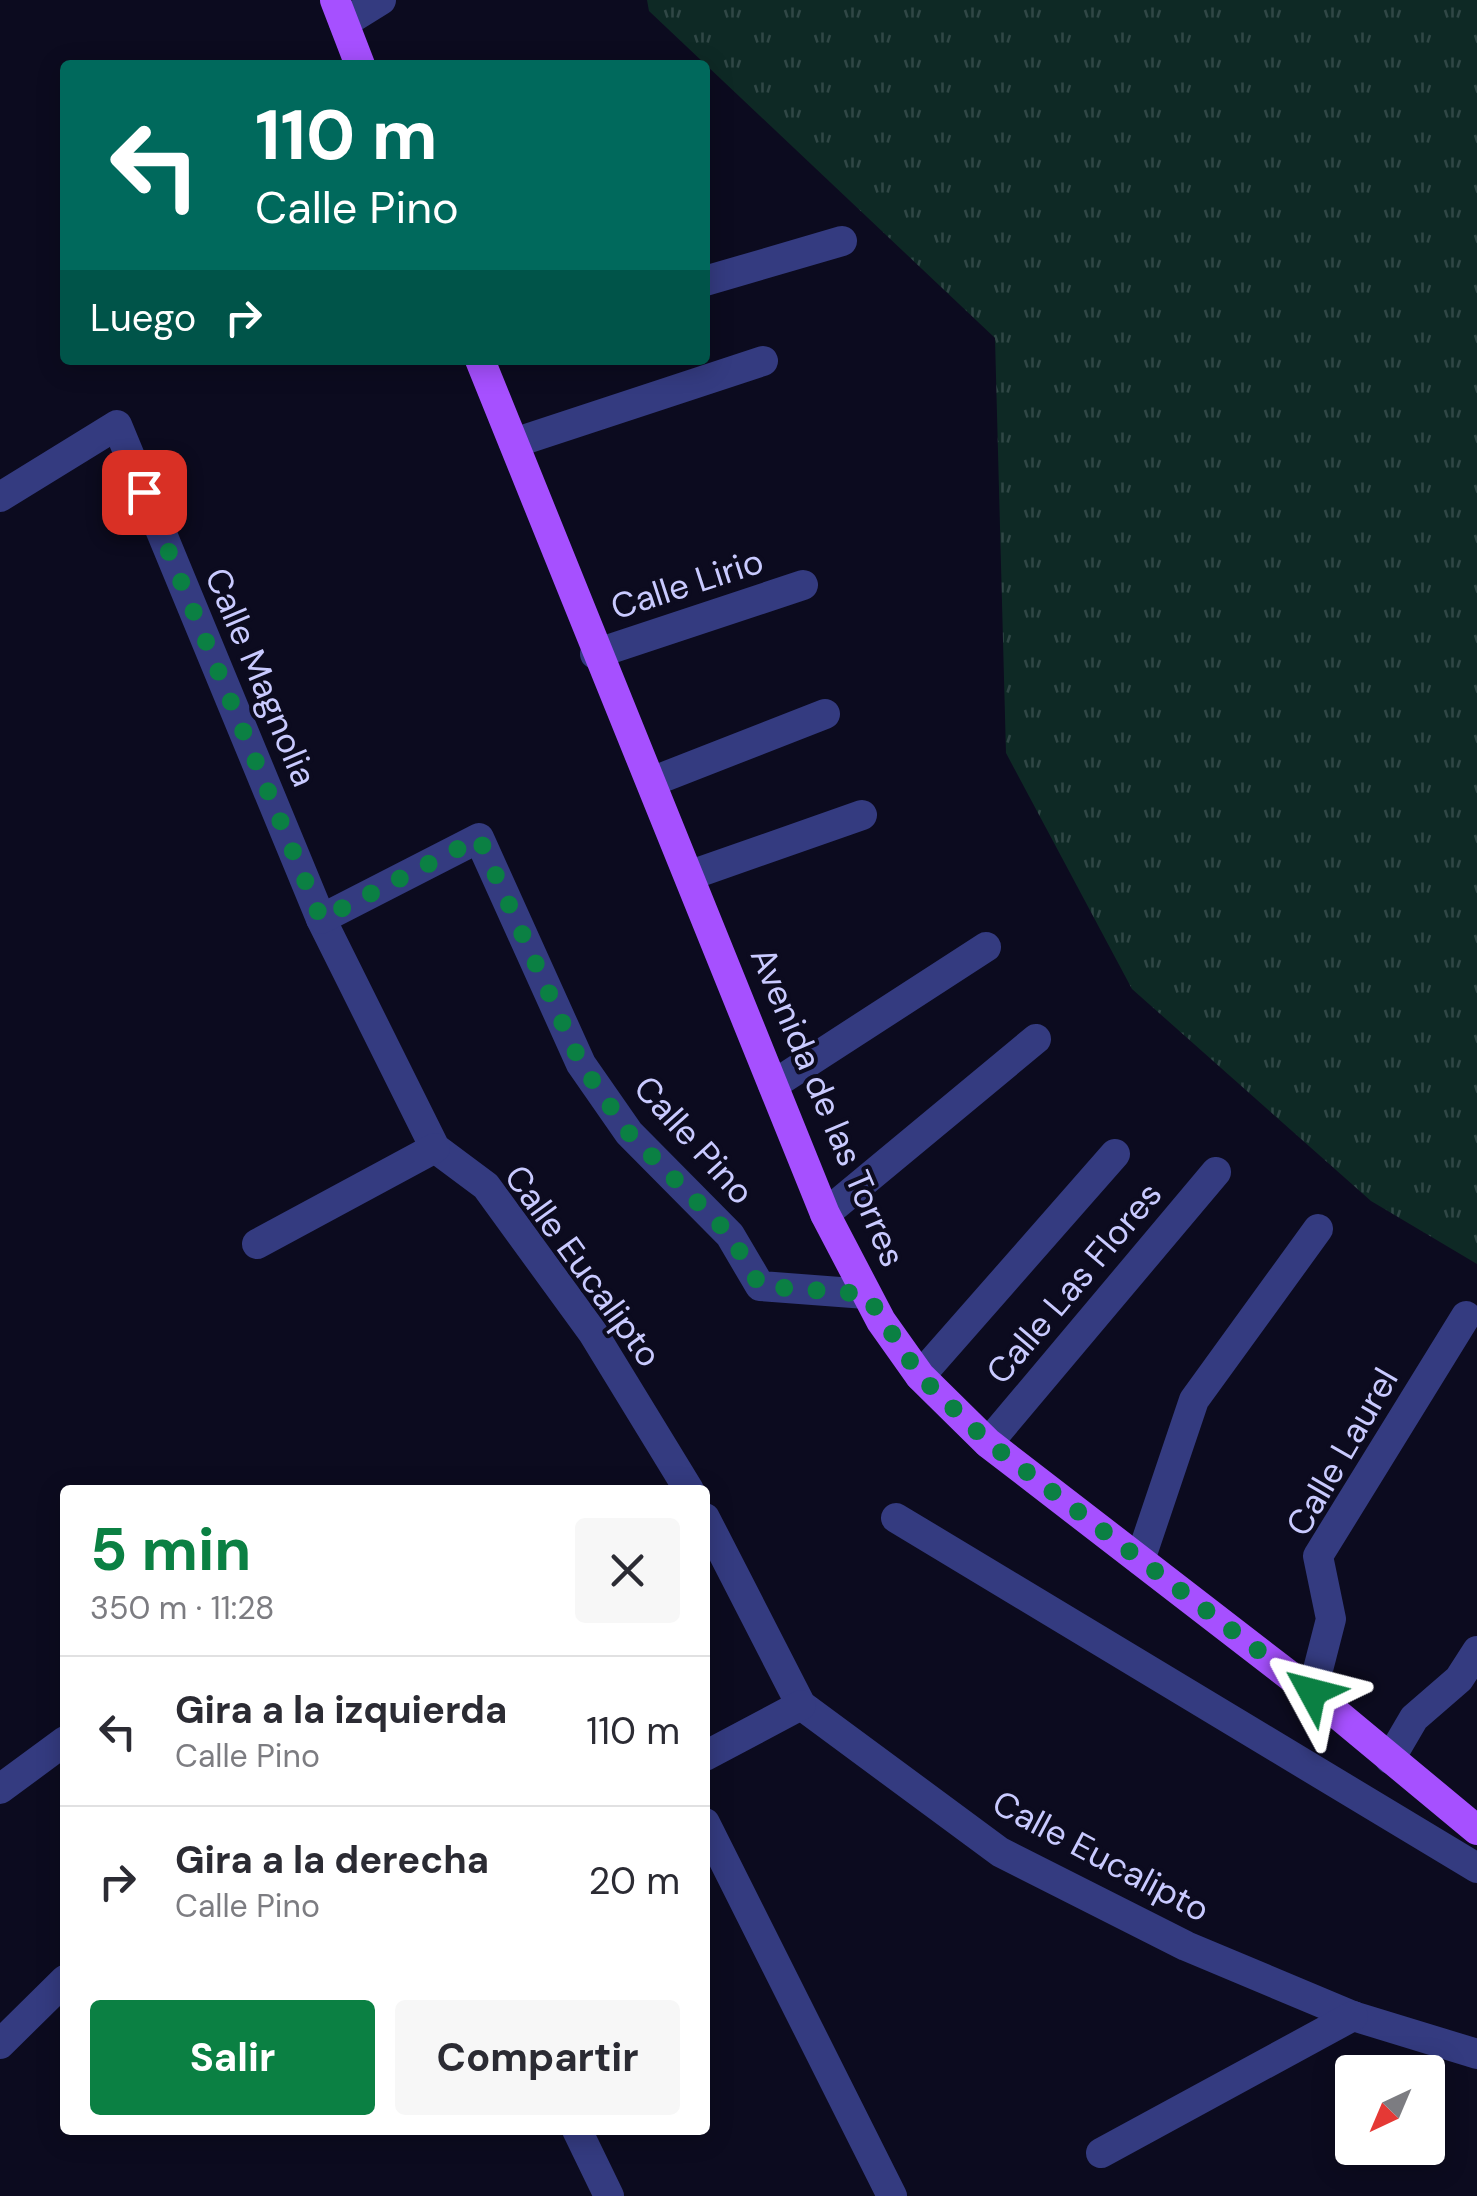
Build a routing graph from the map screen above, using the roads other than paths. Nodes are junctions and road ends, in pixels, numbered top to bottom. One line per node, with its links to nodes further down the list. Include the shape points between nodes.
1 (381, 0): 2 (street)
2 (340, 11): 3 (main road)
3 (358, 60)
4 (842, 241): 5 (street)
5 (710, 280)
6 (763, 361): 8 (street)
7 (482, 365): 8 (main road, Avenida de las Torres)
8 (514, 443): 11 (main road, Avenida de las Torres)
9 (0, 497): 16 (street, Calle Magnolia, via 117,425)
10 (803, 585): 11 (street, Calle Lirio)
11 (596, 654): 13 (main road, Avenida de las Torres)
12 (825, 714): 13 (street)
13 (651, 782): 15 (main road, Avenida de las Torres)
14 (862, 814): 15 (street)
15 (692, 875): 19 (main road, Avenida de las Torres)
16 (321, 919): 20 (street, Calle Magnolia); 26 (street, Calle Pino, via 479,838 581,1064 629,1133 730,1235 760,1286)
17 (986, 947): 19 (street)
18 (1036, 1039): 23 (street)
19 (774, 1086): 23 (main road, Avenida de las Torres)
20 (435, 1148): 25 (street); 30 (street, Calle Eucalipto, via 486,1186 593,1333)
21 (1115, 1154): 28 (street)
22 (1216, 1172): 29 (street, Calle Las Flores)
23 (825, 1214): 26 (main road, Avenida de las Torres)
24 (1318, 1229): 33 (street, via 1194,1400)
25 (257, 1244)
26 (866, 1294): 28 (main road, Avenida de las Torres)
27 (1466, 1316): 35 (street, Calle Laurel, via 1318,1556 1331,1620)
28 (920, 1376): 29 (main road, Avenida de las Torres)
29 (988, 1442): 33 (main road, Avenida de las Torres)
30 (686, 1485)
31 (896, 1518): 43 (street)
32 (710, 1528): 36 (street, Calle Eucalipto)
33 (1140, 1560): 35 (main road, Avenida de las Torres)
34 (1477, 1651): 39 (street, via 1460,1679 1414,1718)
35 (1312, 1692): 39 (main road, Avenida de las Torres)
36 (801, 1705): 38 (street); 45 (street, Calle Eucalipto, via 1000,1852 1186,1946)
37 (60, 1746): 40 (street)
38 (710, 1753)
39 (1390, 1760): 41 (main road, Avenida de las Torres)
40 (0, 1790)
41 (1477, 1830)
42 (710, 1833): 51 (street)
43 (1477, 1868)
44 (60, 1984): 46 (street)
45 (1353, 2016): 47 (street, Calle Eucalipto); 49 (street)
46 (5, 2029)
47 (1477, 2054)
48 (579, 2135): 50 (street)
49 (1101, 2154)
50 (609, 2196)
51 (892, 2196)

